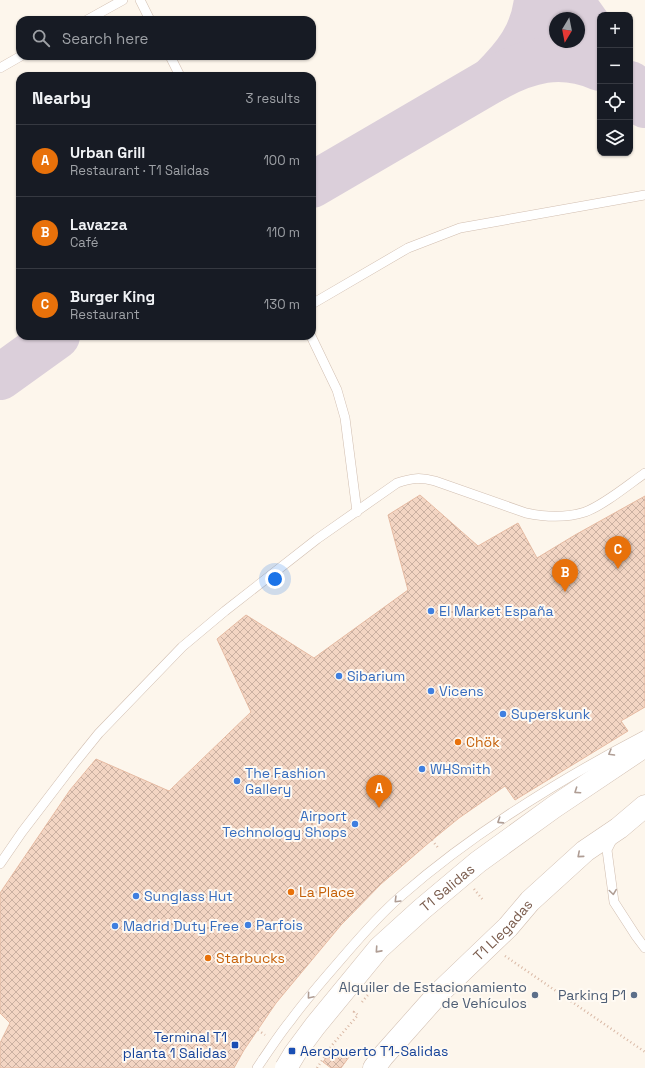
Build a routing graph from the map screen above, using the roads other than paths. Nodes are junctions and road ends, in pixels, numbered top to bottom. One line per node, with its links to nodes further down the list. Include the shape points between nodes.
1 (123, 0): 3 (lane)
2 (140, 0): 4 (lane)
3 (94, 16)
4 (148, 16)
5 (16, 59): 7 (lane)
6 (172, 60): 8 (lane)
7 (0, 68)
8 (178, 72)
9 (645, 195): 10 (lane, via 460,228 408,248)
10 (316, 302)
11 (313, 340): 13 (lane, via 337,390 345,418)
12 (645, 473): 13 (lane, via 599,505 585,512 570,515 539,516 526,513 421,477 397,483)
13 (357, 512): 18 (lane, via 292,558 182,647 99,733)
14 (645, 735): 21 (lane, one-way to 21, bridge, via 545,792 463,845 400,896 320,983 291,1018)
15 (645, 746): 22 (street, T1 Salidas, one-way to 22, bridge, via 554,806 478,862 422,909 379,948 294,1053)
16 (645, 806): 17 (street, T1 Llegadas)
17 (618, 828): 19 (street, T1 Llegadas, one-way to 19, via 585,851); 20 (lane, one-way to 20, via 607,850 614,902)
18 (0, 864)
19 (530, 901): 23 (street, via 513,908 426,989); 24 (street, T1 Llegadas, via 508,927 438,994)
20 (645, 948)
21 (257, 1068)
22 (286, 1068)
23 (362, 1068)
24 (374, 1068)

